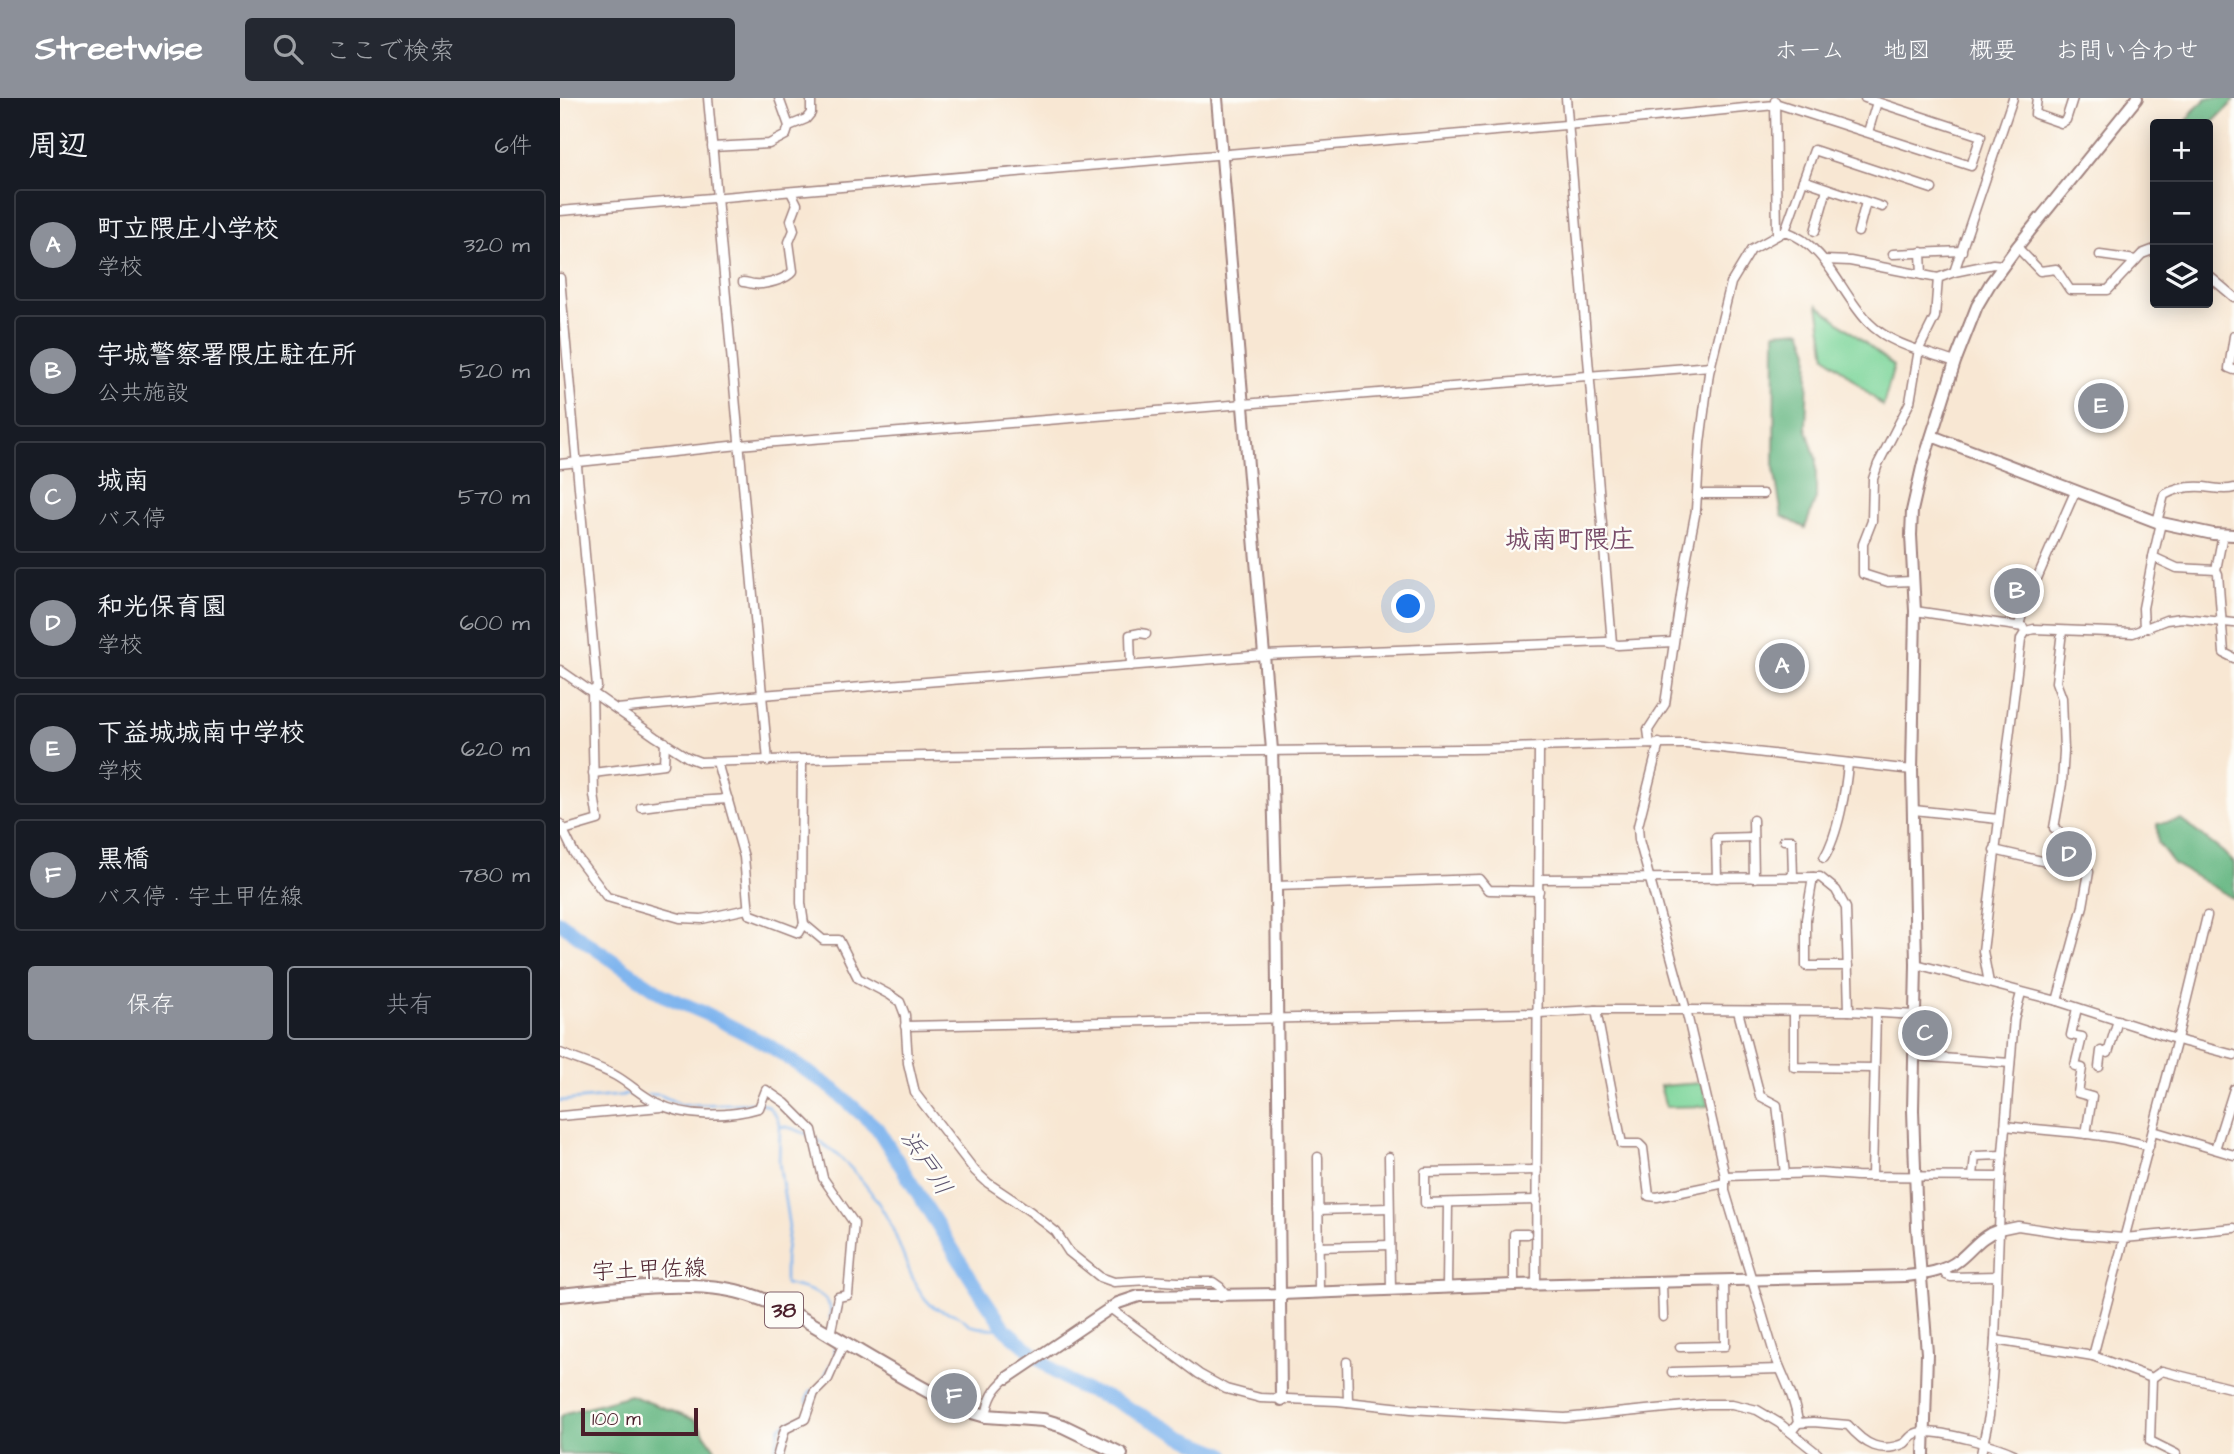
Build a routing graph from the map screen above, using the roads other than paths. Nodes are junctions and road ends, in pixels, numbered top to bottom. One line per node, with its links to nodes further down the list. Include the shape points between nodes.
1 (708, 98): 16 (street)
2 (811, 98): 14 (street, via 811,113)
3 (1217, 98): 17 (street)
4 (1566, 98): 13 (street)
5 (1865, 98): 12 (street)
6 (2013, 98): 30 (street)
7 (2037, 98): 8 (street, via 2035,114 2061,123 2066,121)
8 (2073, 98)
9 (2133, 99): 29 (street)
10 (777, 101): 14 (street)
11 (1775, 102): 13 (street); 15 (street); 28 (street)
12 (1877, 102): 15 (street); 15 (street, via 1981,136 1971,166)
13 (1568, 125): 17 (street); 50 (street)
14 (789, 127): 16 (street, via 786,135 769,144)
15 (1868, 132)
16 (712, 147): 22 (street)
17 (1223, 155): 21 (street); 51 (street)
18 (1803, 180): 19 (street); 20 (street, via 1814,150); 28 (street)
19 (1827, 189): 23 (street); 26 (street)
20 (1932, 189)
21 (791, 192): 22 (street); 43 (street, via 797,204 789,242 793,271 775,282)
22 (716, 198): 25 (street); 53 (street)
23 (1866, 202): 24 (street); 27 (street)
24 (1882, 207)
25 (560, 211)
26 (1815, 231)
27 (1858, 232)
28 (1781, 233): 35 (street, via 1805,240); 48 (street, via 1751,250 1731,283)
29 (2017, 247): 36 (street, via 2040,271 2056,270 2073,290 2108,290); 37 (street)
30 (1962, 251): 32 (street); 38 (street)
31 (2150, 251): 36 (street)
32 (1921, 252): 33 (street); 39 (street)
33 (1893, 254)
34 (2100, 255): 36 (street)
35 (1824, 260): 39 (street); 46 (street, via 1868,323 1902,345)
36 (2136, 260)
37 (2004, 265): 38 (street); 47 (street, via 1978,306)
38 (1954, 272): 41 (street)
39 (1922, 275): 41 (street)
40 (560, 278): 54 (street)
41 (1938, 278): 46 (street, via 1935,317)
42 (2213, 279): 44 (street)
43 (743, 282)
44 (2234, 297)
45 (2234, 336): 49 (street, via 2228,362)
46 (1919, 349): 47 (street); 64 (street, via 1910,402 1873,479 1872,521 1863,544 1863,574 1888,582)
47 (1955, 362): 52 (street)
48 (1711, 366): 50 (street); 58 (street)
49 (2234, 370)
50 (1589, 375): 51 (street); 74 (street)
51 (1243, 404): 53 (street); 75 (street)
52 (1931, 436): 57 (street); 64 (street, via 1912,511)
53 (739, 445): 54 (street); 80 (street)
54 (578, 463): 55 (street); 79 (street, via 597,687)
55 (560, 464)
56 (2234, 488): 60 (street, via 2197,486 2171,491 2164,495)
57 (2075, 492): 60 (street); 68 (street)
58 (1697, 494): 59 (street); 73 (street)
59 (1763, 494)
60 (2159, 522): 61 (street); 62 (street)
61 (2229, 535): 63 (street)
62 (2153, 557): 63 (street, via 2177,568); 69 (street, via 2143,608)
63 (2216, 570): 66 (street)
64 (1913, 581): 65 (street)
65 (1915, 611): 68 (street); 90 (street)
66 (2221, 621): 67 (street); 69 (street, via 2182,618); 76 (street, via 2224,653)
67 (2234, 623)
68 (2019, 625): 70 (street)
69 (2144, 628): 71 (street, via 2133,632)
70 (2026, 631): 71 (street); 95 (street, via 2021,639)
71 (2062, 631): 98 (street, via 2056,682 2062,698 2064,751 2054,828)
72 (1146, 634): 77 (street, via 1130,635)
73 (1673, 642): 74 (street); 83 (street, via 1665,704 1648,730)
74 (1612, 643): 75 (street)
75 (1264, 655): 77 (street); 85 (street)
76 (2234, 658)
77 (1131, 666): 80 (street)
78 (560, 670): 79 (street)
79 (592, 691): 81 (street); 91 (street)
80 (762, 695): 81 (street); 87 (street)
81 (617, 709): 82 (street)
82 (665, 743): 88 (street, via 700,762); 91 (street, via 664,764)
83 (1654, 744): 84 (street); 89 (street); 108 (street, via 1638,826)
84 (1539, 748): 85 (street); 107 (street)
85 (1272, 750): 86 (street); 109 (street)
86 (802, 760): 87 (street); 113 (street)
87 (768, 761): 88 (street)
88 (717, 762): 92 (street)
89 (1848, 763): 90 (street); 102 (street, via 1832,844)
90 (1912, 769): 94 (street)
91 (593, 773): 97 (street, via 598,820)
92 (729, 799): 93 (street); 111 (street, via 745,865)
93 (641, 807)
94 (1914, 810): 95 (street); 114 (street)
95 (1998, 819): 101 (street)
96 (1753, 820): 99 (street)
97 (562, 827): 111 (street, via 574,853 607,897 680,918 702,919)
98 (2062, 834)
99 (1754, 837): 105 (street, via 1716,838); 106 (street)
100 (1784, 840): 103 (street, via 1792,840)
101 (1994, 850): 116 (street, via 1983,951); 118 (street, via 2090,872)
102 (1825, 858)
103 (1793, 877): 104 (street); 106 (street)
104 (1813, 877): 115 (street, via 1836,890 1846,908); 115 (street, via 1806,919 1806,966)
105 (1717, 878): 106 (street); 108 (street)
106 (1754, 878)
107 (1540, 879): 108 (street); 110 (street)
108 (1650, 879): 121 (street)
109 (1276, 886): 110 (street, via 1480,880 1489,890); 128 (street)
110 (1539, 891): 125 (street)
111 (747, 909): 113 (street, via 755,917 799,933)
112 (2207, 916): 131 (street)
113 (804, 924): 130 (street, via 823,940 839,940 858,978 900,1002)
114 (1916, 964): 116 (street); 127 (street)
115 (1848, 965): 123 (street)
116 (1989, 983): 117 (street)
117 (2021, 993): 118 (street); 135 (street)
118 (2057, 1001): 119 (street)
119 (2077, 1007): 129 (street); 143 (street, via 2071,1035 2081,1037 2075,1060 2075,1066 2082,1068 2078,1093 2092,1097)
120 (1596, 1010): 121 (street); 125 (street); 156 (street, via 1622,1144 1643,1147 1649,1196)
121 (1686, 1010): 122 (street); 156 (street)
122 (1738, 1011): 124 (street); 151 (street, via 1760,1096 1777,1105)
123 (1849, 1011): 124 (street); 126 (street)
124 (1794, 1012): 137 (street, via 1794,1067)
125 (1539, 1013): 128 (street); 150 (street)
126 (1876, 1013): 127 (street); 137 (street)
127 (1915, 1015): 134 (street)
128 (1276, 1018): 130 (street); 179 (street)
129 (2118, 1020): 131 (street); 136 (street, via 2108,1053 2101,1051)
130 (905, 1026): 177 (street, via 911,1080 925,1108 975,1171 1056,1232 1086,1267 1114,1282 1213,1282)
131 (2177, 1039): 133 (street); 142 (street)
132 (560, 1053): 139 (street, via 616,1076)
133 (2234, 1055)
134 (1914, 1056): 135 (street); 152 (street)
135 (2010, 1063): 141 (street)
136 (2099, 1066)
137 (1874, 1068): 154 (street)
138 (2234, 1089): 145 (street)
139 (664, 1106): 140 (street); 183 (street, via 691,1114 744,1112 759,1108 766,1090 812,1130 822,1178 854,1223 848,1295 838,1297)
140 (560, 1116)
141 (2005, 1126): 143 (street); 146 (street)
142 (2153, 1131): 144 (street); 145 (street)
143 (2086, 1134): 144 (street)
144 (2149, 1146): 164 (street)
145 (2215, 1149): 147 (street)
146 (2003, 1155): 153 (street, via 1975,1156); 155 (street)
147 (2234, 1155)
148 (1318, 1157): 160 (street)
149 (1389, 1157): 159 (street)
150 (1537, 1170): 157 (street); 158 (street, via 1425,1172 1425,1203)
151 (1785, 1174): 154 (street); 156 (street)
152 (1915, 1175): 153 (street); 154 (street); 168 (street)
153 (1973, 1176): 155 (street)
154 (1872, 1177)
155 (2001, 1177): 162 (street)
156 (1725, 1179): 171 (street)
157 (1537, 1200): 158 (street); 174 (street)
158 (1448, 1203): 175 (street)
159 (1389, 1208): 160 (street); 165 (street)
160 (1318, 1210): 166 (street)
161 (2234, 1228): 164 (street)
162 (1998, 1230): 164 (street, via 2038,1227); 167 (street); 169 (street)
163 (1527, 1234): 173 (street, via 1514,1234)
164 (2124, 1238): 187 (street)
165 (1390, 1245): 166 (street); 176 (street)
166 (1318, 1247): 178 (street)
167 (1944, 1269): 168 (street); 169 (street, via 1951,1278)
168 (1920, 1274): 171 (street); 199 (street, via 1927,1353)
169 (1996, 1276): 184 (street)
170 (1724, 1280): 171 (street); 172 (street); 186 (street, via 1729,1346)
171 (1753, 1280): 189 (street)
172 (1662, 1282): 174 (street); 182 (street)
173 (1514, 1285): 174 (street); 175 (street)
174 (1536, 1285)
175 (1447, 1287): 176 (street)
176 (1391, 1290): 178 (street)
177 (1225, 1293): 179 (street); 181 (street, via 1139,1296)
178 (1319, 1293): 179 (street)
179 (1281, 1294): 194 (street)
180 (560, 1295): 183 (main road, 宇土甲佐線 / 38, via 671,1286 727,1289 760,1298)
181 (1107, 1310): 191 (street); 194 (street, via 1217,1384)
182 (1663, 1317)
183 (830, 1335): 185 (main road, 宇土甲佐線 / 38)
184 (1995, 1340): 187 (street); 200 (street)
185 (844, 1343): 196 (main road, 宇土甲佐線 / 38, via 962,1409); 201 (street, via 828,1379 814,1393 805,1419 785,1429)
186 (1680, 1346)
187 (2093, 1356): 192 (street)
188 (1347, 1362): 195 (street)
189 (1780, 1369): 190 (street); 197 (street, via 1794,1398)
190 (1672, 1372)
191 (1007, 1378): 196 (street, via 995,1388)
192 (2152, 1378): 193 (street, via 2162,1371); 207 (street, via 2150,1441)
193 (2234, 1389)
194 (1281, 1400): 195 (street)
195 (1348, 1402): 198 (street, via 1565,1418 1732,1404 1756,1410)
196 (986, 1416): 202 (main road, 宇土甲佐線 / 38, via 1043,1420)
197 (1798, 1423): 198 (street); 199 (street, via 1848,1425 1871,1450 1885,1454 1897,1451 1914,1433)
198 (1791, 1432): 203 (street)
199 (1925, 1432): 200 (street); 204 (street)
200 (1984, 1443): 205 (street); 206 (street)
201 (778, 1454)
202 (1121, 1454)
203 (1818, 1454)
204 (1924, 1454)
205 (1981, 1454)
206 (2014, 1454)
207 (2176, 1454)

